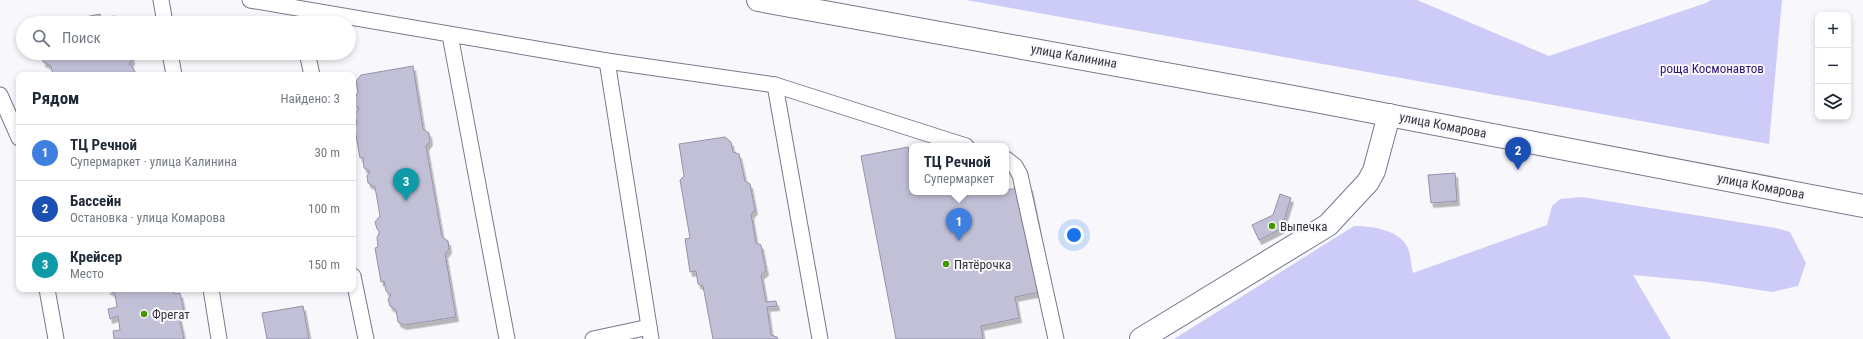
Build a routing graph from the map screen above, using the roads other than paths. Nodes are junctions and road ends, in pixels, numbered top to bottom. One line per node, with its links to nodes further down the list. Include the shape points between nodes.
1 (161, 0): 4 (lane)
2 (250, 0): 5 (lane)
3 (758, 0): 15 (main road, улица Калинина)
4 (164, 16)
5 (300, 16)
6 (356, 23): 7 (lane)
7 (450, 35): 10 (lane); 27 (lane)
8 (171, 60): 11 (lane)
9 (309, 60): 12 (lane)
10 (607, 61): 13 (lane); 23 (lane)
11 (173, 72)
12 (311, 72)
13 (775, 85): 17 (lane); 29 (lane)
14 (0, 95): 16 (lane)
15 (1389, 115): 19 (main road, улица Комарова); 31 (main road, улица Комарова, via 1374,171 1368,182 1328,225)
16 (16, 131)
17 (957, 143)
18 (1009, 161): 30 (lane, via 1020,175)
19 (1863, 206)
20 (356, 291): 26 (lane)
21 (48, 292): 24 (lane)
22 (211, 292): 25 (lane)
23 (650, 333): 28 (lane)
24 (56, 339)
25 (219, 339)
26 (366, 339)
27 (507, 339)
28 (593, 339)
29 (820, 339)
30 (1056, 339)
31 (1141, 339)

